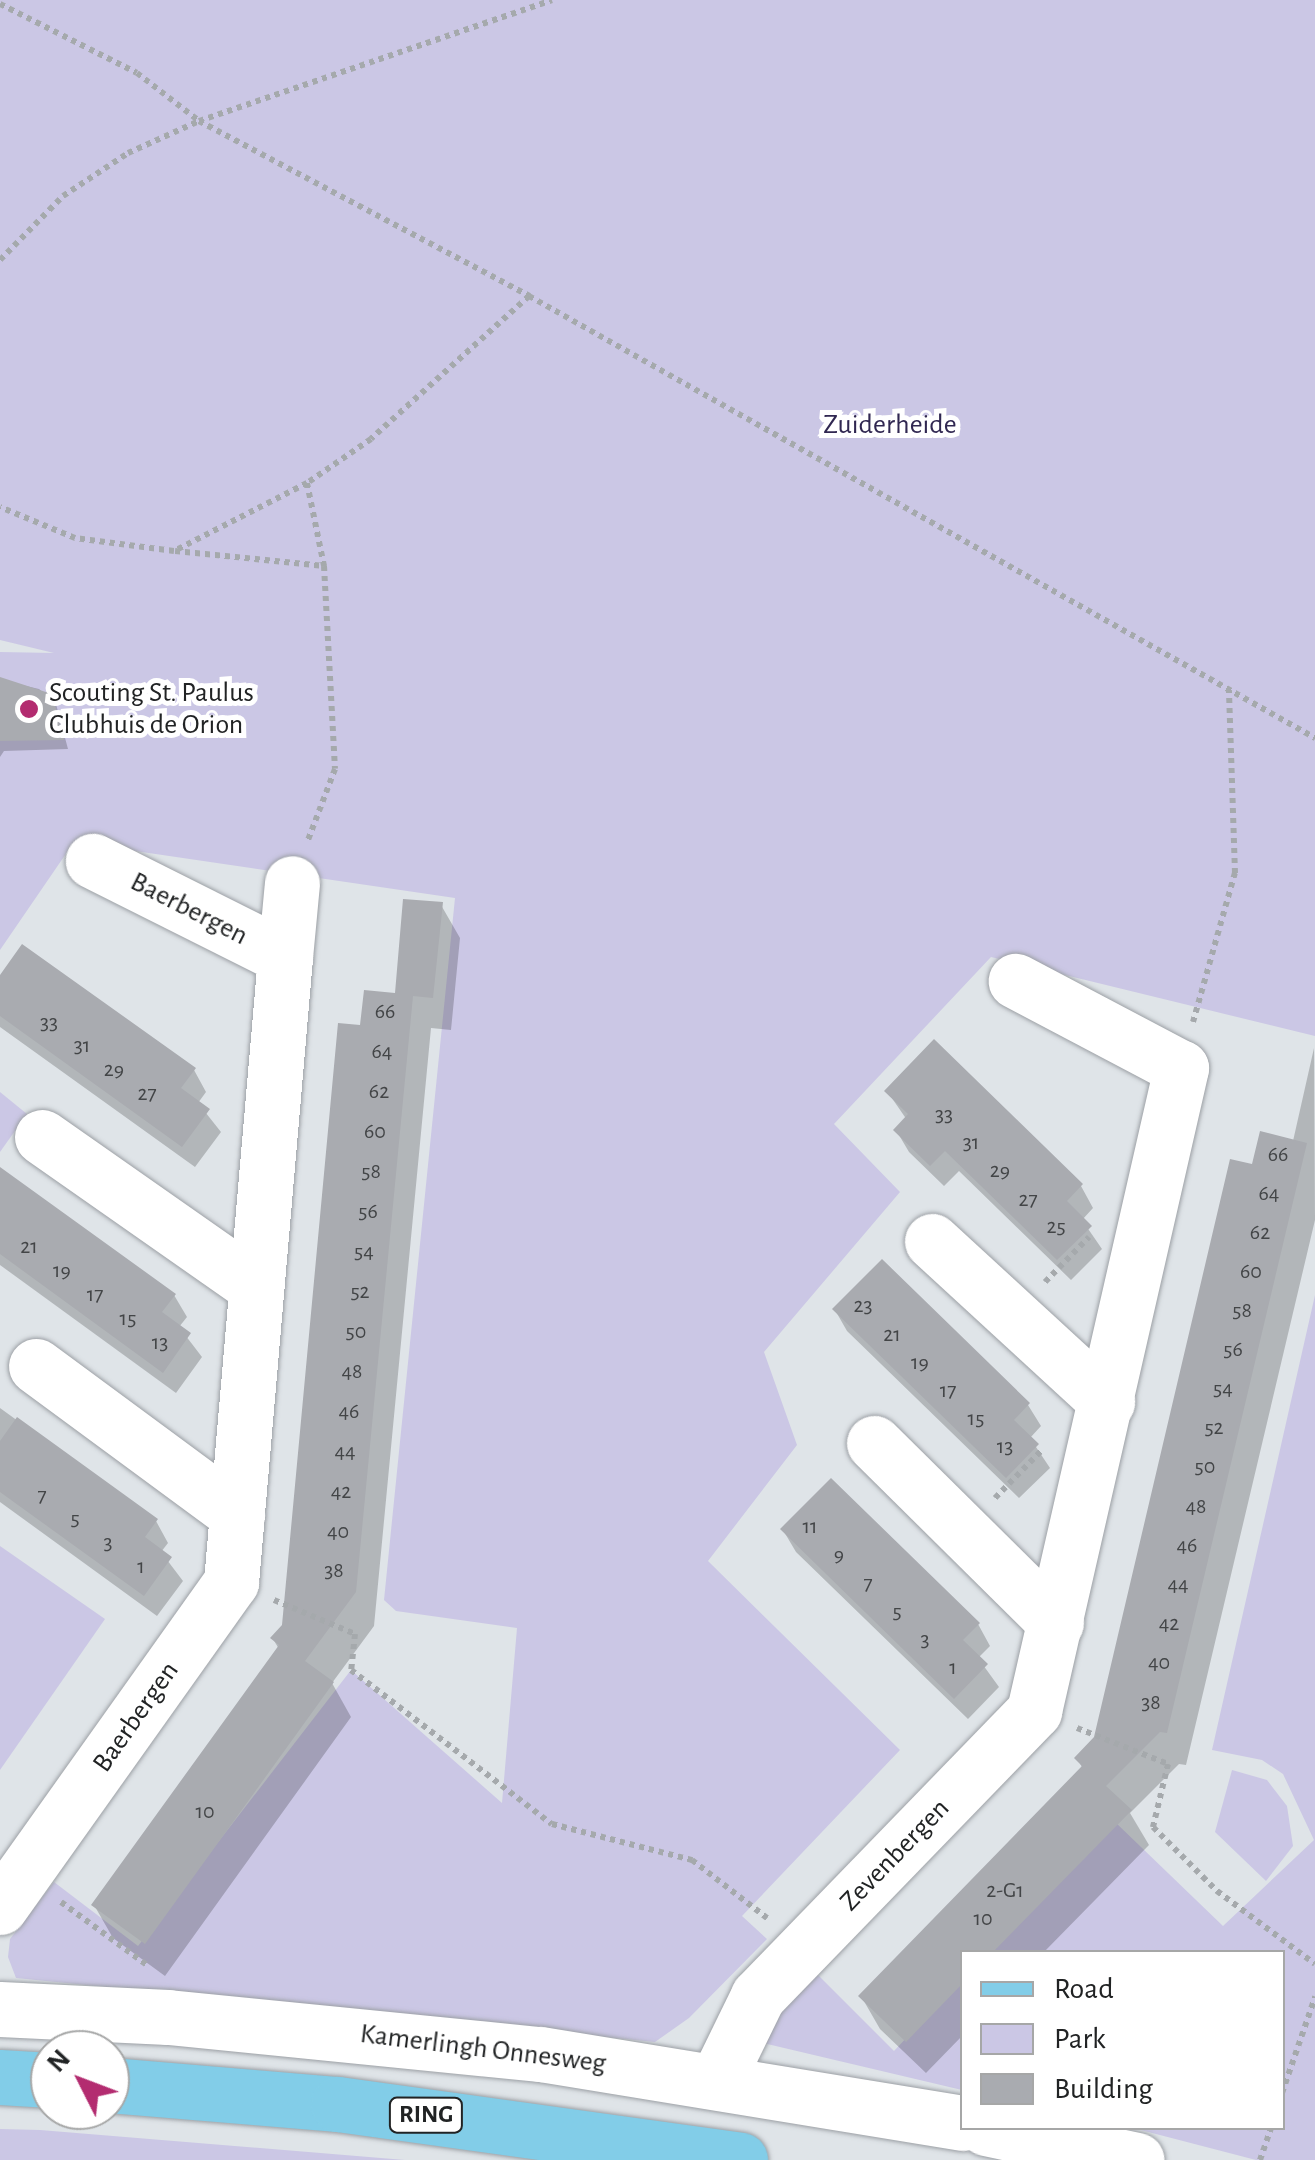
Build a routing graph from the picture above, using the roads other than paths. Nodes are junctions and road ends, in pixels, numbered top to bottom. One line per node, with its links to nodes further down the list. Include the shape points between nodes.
1 (93, 861): 3 (street, Baerbergen)
2 (292, 883): 3 (street, Baerbergen)
3 (285, 957): 7 (street, Baerbergen)
4 (1016, 981): 9 (street, via 1181,1068)
5 (42, 1137): 7 (street)
6 (932, 1241): 9 (street)
7 (256, 1287): 11 (street, Baerbergen)
8 (36, 1366): 11 (street)
9 (1102, 1398): 12 (street)
10 (874, 1443): 12 (street)
11 (236, 1514): 13 (street, Baerbergen, via 231,1582)
12 (1056, 1623): 17 (street, Zevenbergen, via 1034,1711 758,1996)
13 (12, 1891)
14 (0, 2009): 17 (street, Kamerlingh Onnesweg, via 369,2035)
15 (0, 2076): 16 (main road)
16 (30, 2078)
17 (717, 2080): 19 (street, Kamerlingh Onnesweg)
18 (130, 2086): 21 (main road, RING, via 338,2104)
19 (960, 2124)
20 (995, 2130): 22 (street)
21 (740, 2160)
22 (1137, 2160)

